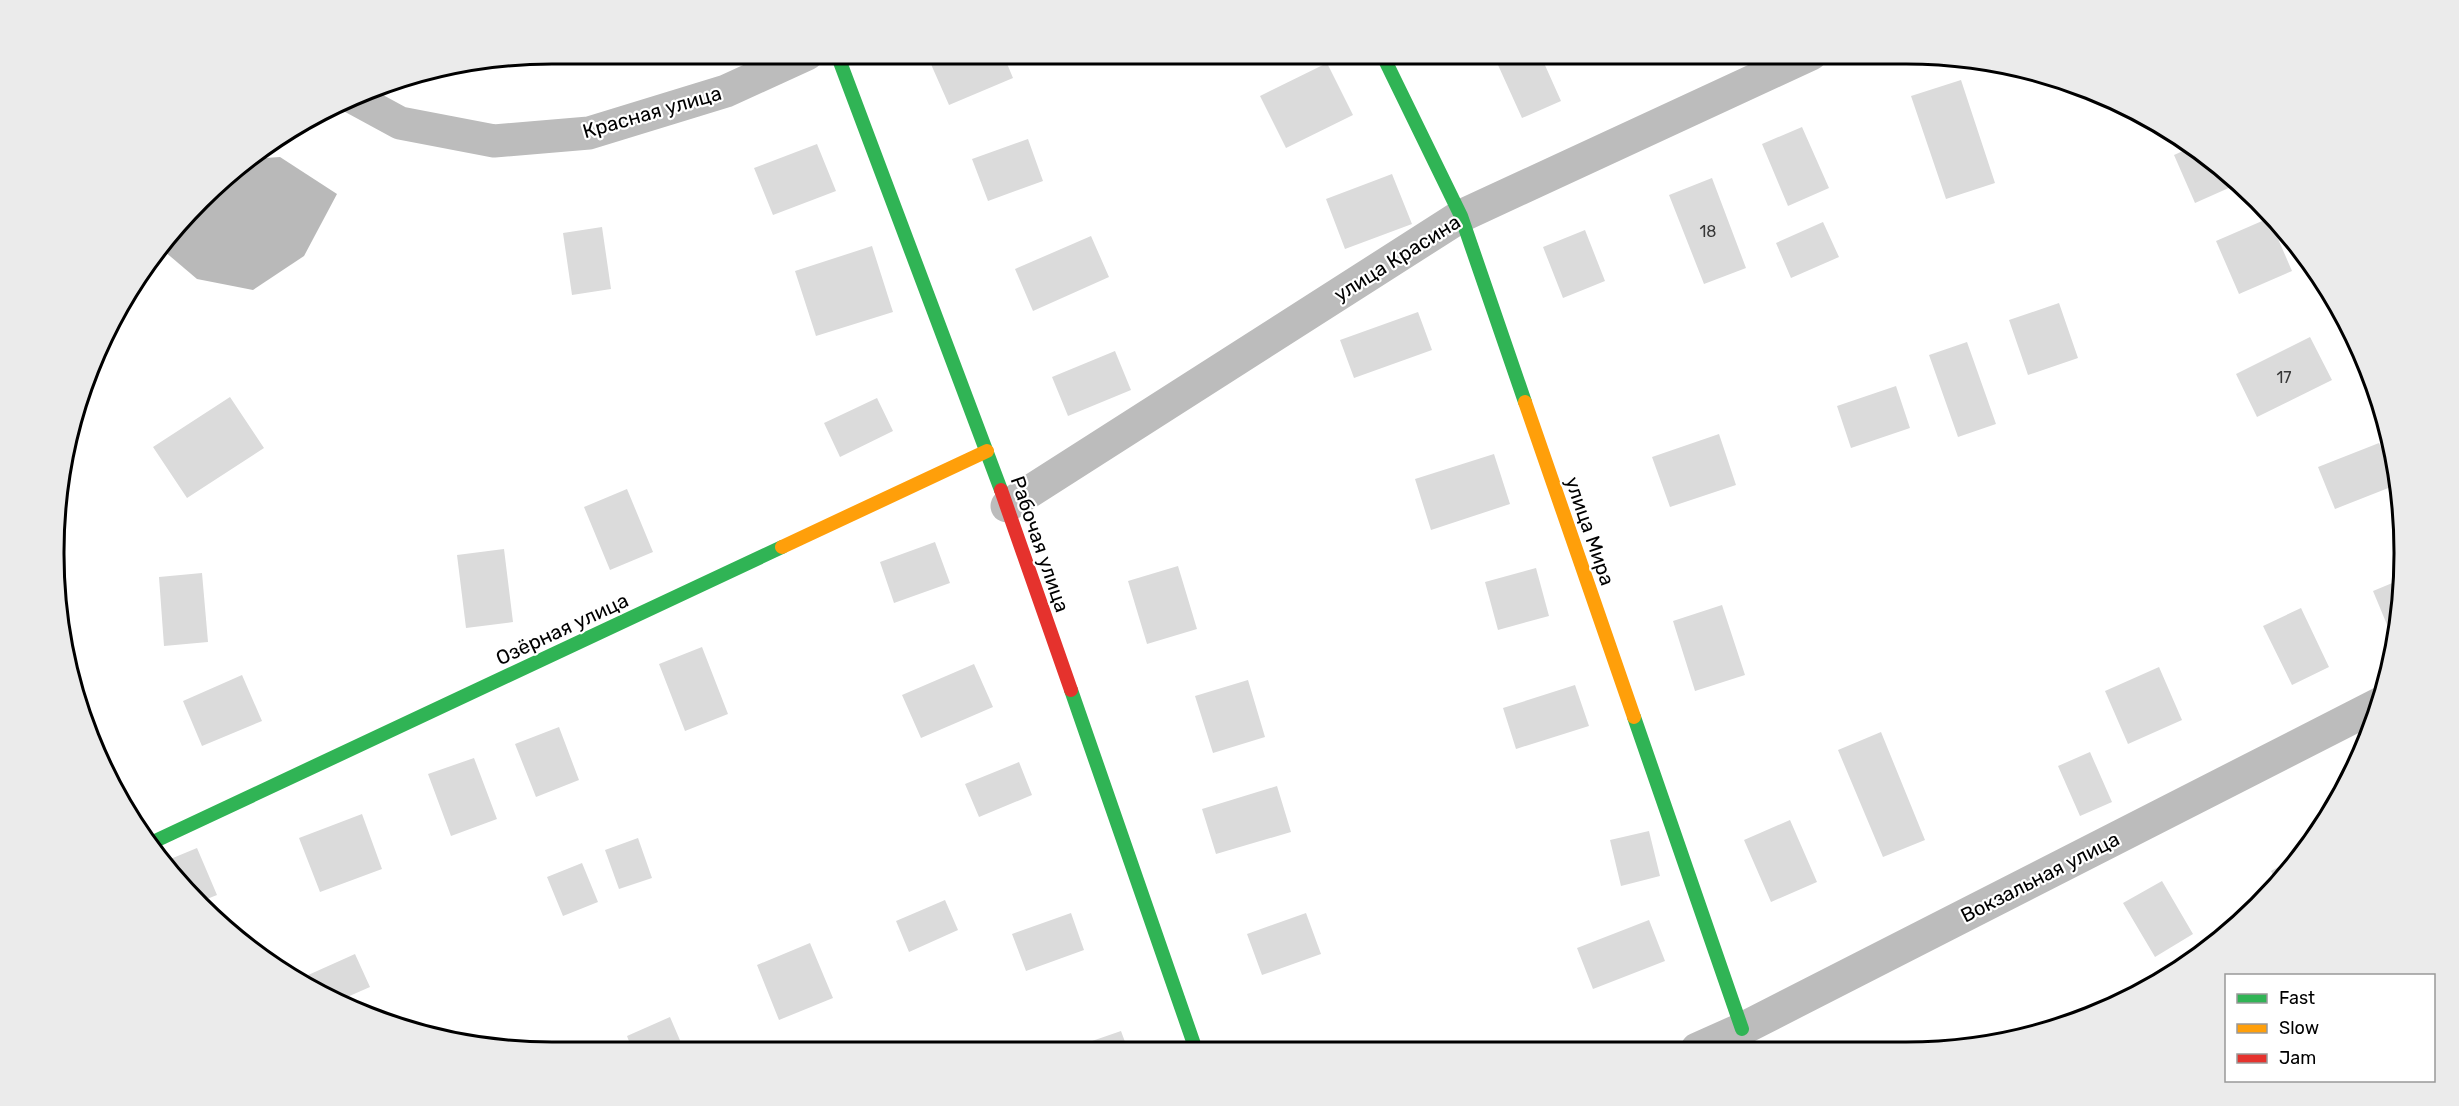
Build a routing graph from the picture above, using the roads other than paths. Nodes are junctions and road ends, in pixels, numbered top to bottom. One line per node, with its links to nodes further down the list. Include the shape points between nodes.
1 (785, 64): 5 (street, Красная улица, via 726,91 589,133 494,141 400,123)
2 (841, 64): 7 (street, Рабочая улица)
3 (1387, 64): 6 (street, улица Мира)
4 (1789, 64): 6 (street, улица Красина)
5 (363, 103)
6 (1461, 216): 8 (street, улица Красина); 11 (street, улица Мира)
7 (987, 452): 8 (street, Рабочая улица); 10 (street, Озёрная улица)
8 (1007, 506): 12 (street, Рабочая улица)
9 (2369, 709): 11 (street, Вокзальная улица)
10 (158, 840)
11 (1742, 1029): 13 (street, Вокзальная улица)
12 (1194, 1042)
13 (1711, 1042)

